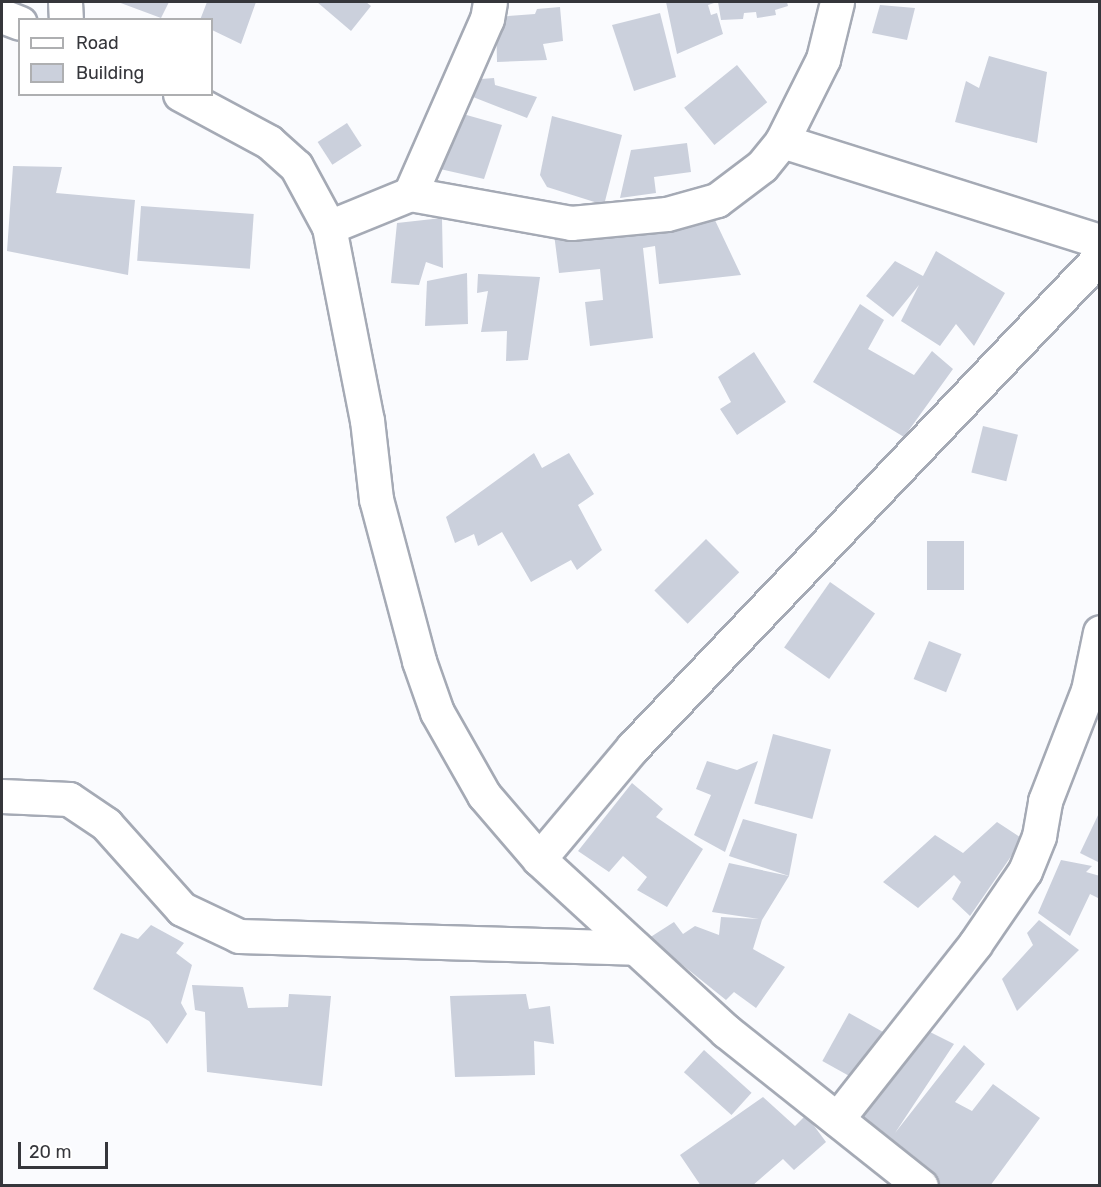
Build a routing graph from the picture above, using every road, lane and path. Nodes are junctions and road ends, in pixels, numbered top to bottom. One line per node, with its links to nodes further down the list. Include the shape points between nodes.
1 (65, 2): 5 (street)
2 (490, 2): 9 (street, via 487,19)
3 (837, 2): 8 (street, via 823,59)
4 (2, 16): 6 (street)
5 (66, 18)
6 (18, 22)
7 (184, 96): 10 (street, via 269,142 296,166)
8 (782, 141): 9 (street, via 762,166 717,200 667,214 571,223); 11 (street)
9 (410, 194): 10 (street)
10 (329, 227): 15 (street, via 367,420 376,500 419,661 437,712 484,795)
11 (1100, 241)
12 (1100, 257): 15 (street, via 633,747)
13 (1100, 632): 17 (street, via 1088,690 1046,801 1039,836 1025,871 975,944)
14 (2, 796): 16 (street, via 69,798 106,824 182,909 239,936)
15 (539, 859): 16 (street)
16 (635, 948): 17 (street, via 726,1031)
17 (837, 1119): 18 (street)
18 (921, 1185)

